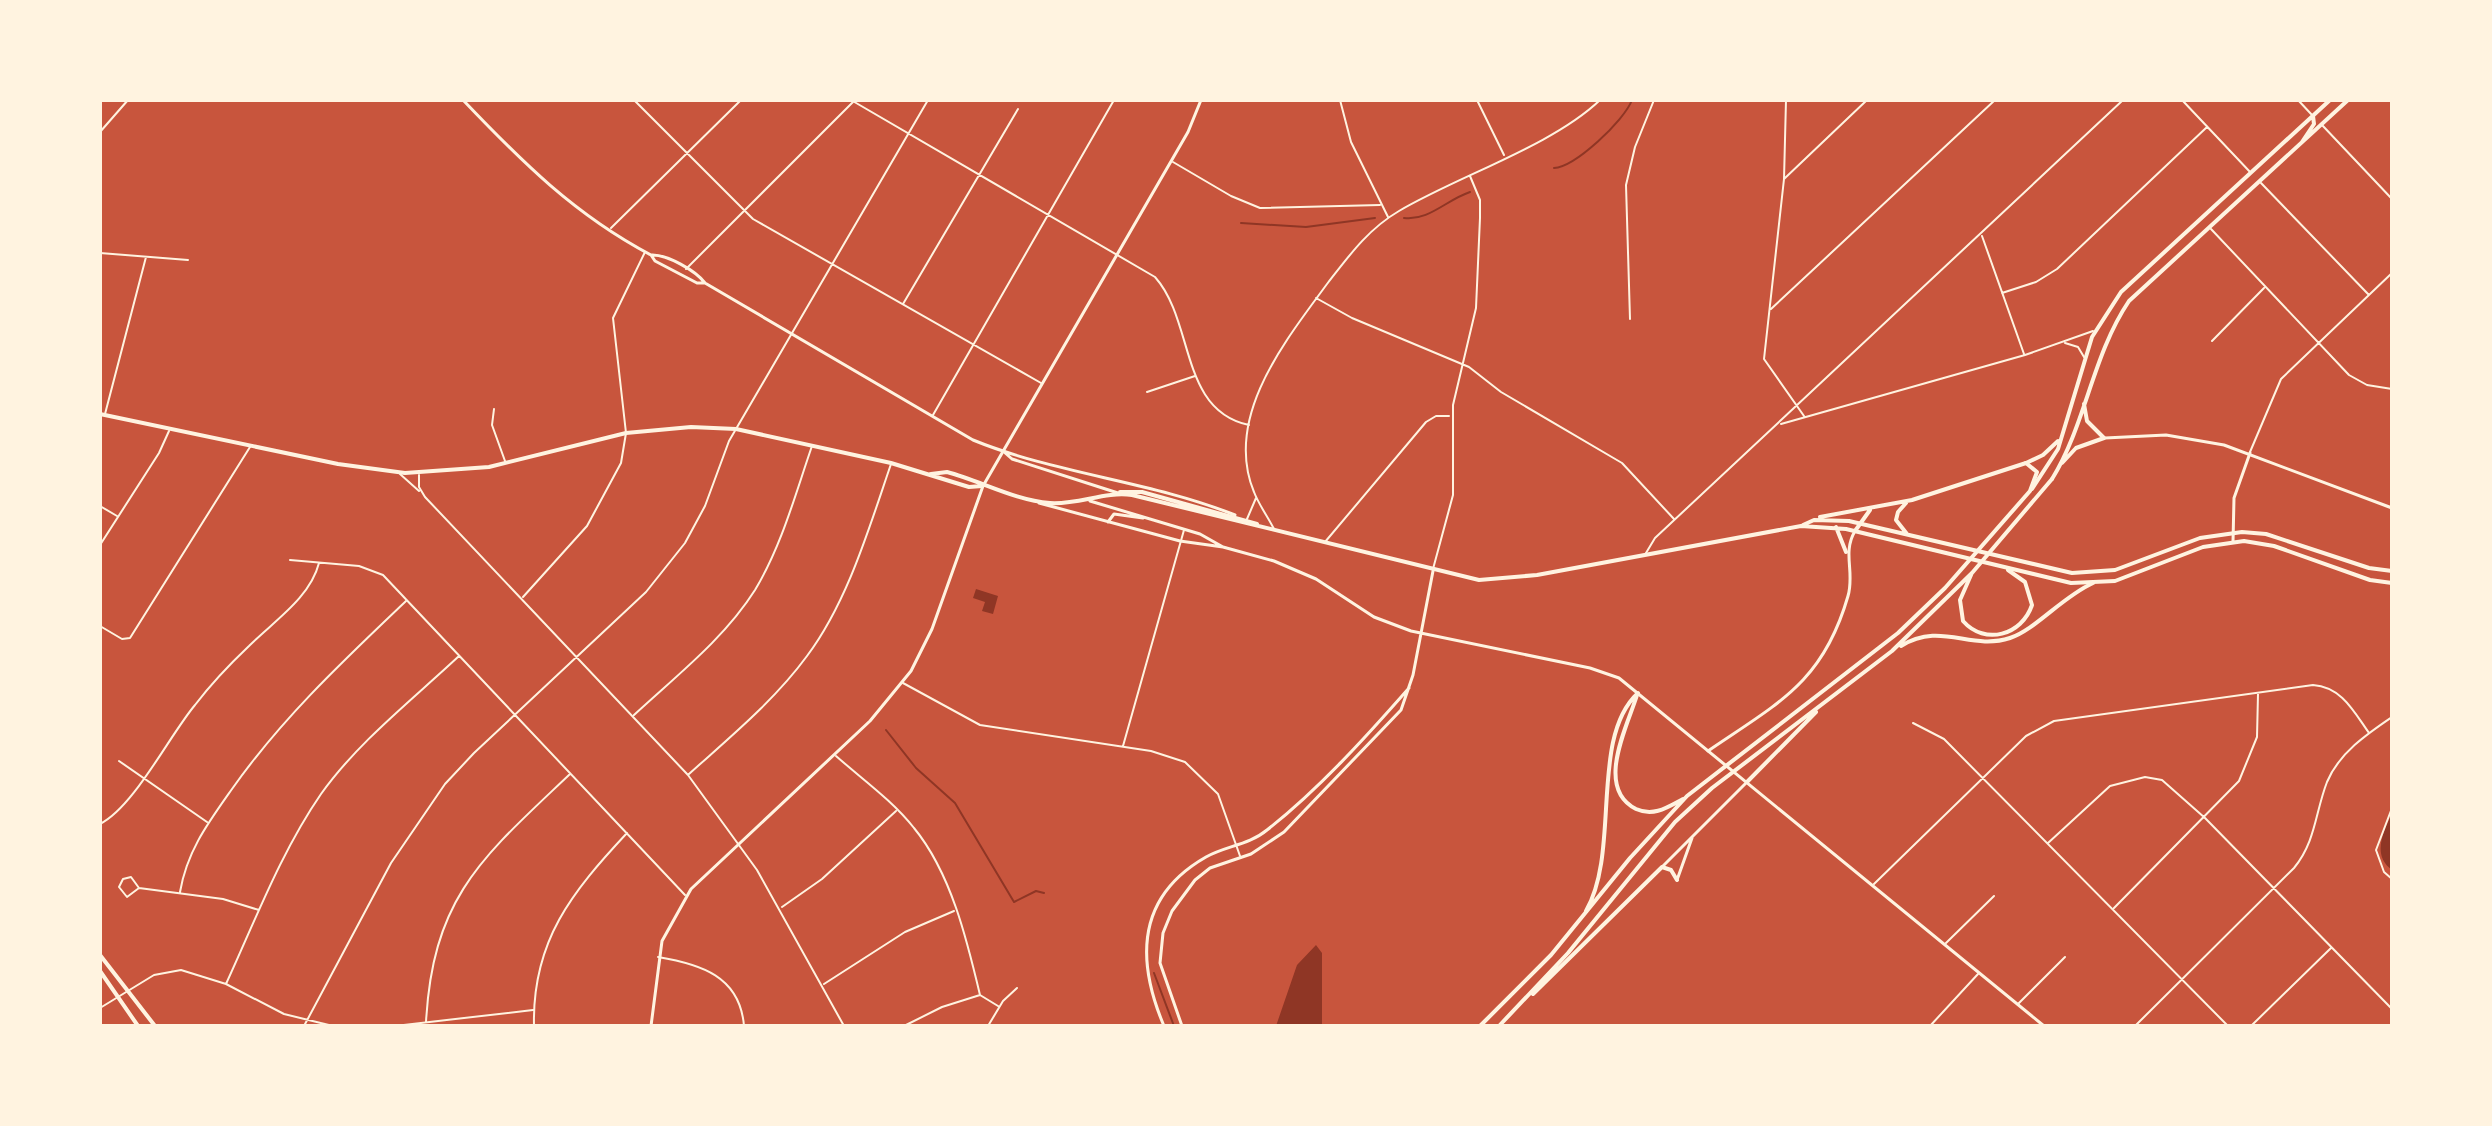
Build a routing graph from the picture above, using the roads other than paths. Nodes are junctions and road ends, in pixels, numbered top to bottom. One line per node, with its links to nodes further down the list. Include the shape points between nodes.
1 (128, 100): 25 (street)
2 (463, 100): 42 (main road, via 531,172)
3 (634, 100): 28 (street)
4 (741, 100): 28 (street)
5 (928, 100): 26 (street)
6 (1117, 100): 39 (street)
7 (1201, 100): 30 (main road)
8 (1340, 100): 37 (street, via 1351,142)
9 (1477, 100): 29 (street)
10 (1600, 100): 29 (street, via 1581,116)
11 (1654, 100): 60 (street, via 1637,138 1626,185)
12 (1786, 100): 34 (street)
13 (1867, 100): 34 (street)
14 (1995, 100): 59 (street)
15 (2123, 100): 43 (street)
16 (2182, 100): 24 (street)
17 (2298, 100): 22 (street)
18 (2330, 100): 22 (main road)
19 (2348, 100): 23 (main road)
20 (852, 101): 26 (street); 38 (street)
21 (1018, 109): 32 (street)
22 (2313, 116): 27 (main road, via 2314,124); 31 (main road)
23 (2322, 125): 27 (main road); 36 (street)
24 (2207, 127): 31 (street); 55 (street, via 2057,269)
25 (100, 132)
26 (909, 135): 32 (street); 50 (street)
27 (2299, 147): 35 (main road)
28 (686, 153): 38 (street); 42 (street)
29 (1505, 156): 33 (street)
30 (1171, 161): 37 (street, via 1260,208); 46 (main road)
31 (2251, 174): 61 (main road, via 2141,269)
32 (977, 175): 39 (street); 58 (street)
33 (1470, 175): 40 (street); 69 (street, via 1480,200 1480,218 1474,327)
34 (1784, 179): 59 (street)
35 (2261, 183): 41 (main road); 56 (street)
36 (2392, 199)
37 (1380, 205): 40 (street)
38 (742, 211): 50 (street); 51 (street)
39 (1049, 214): 46 (street); 66 (street)
40 (1388, 218): 57 (street, via 1352,252)
41 (2210, 228): 54 (street); 74 (main road, via 2129,301 2106,338)
42 (608, 230): 44 (main road)
43 (1981, 235): 55 (street); 75 (street)
44 (645, 252): 47 (main road); 85 (street, via 613,318)
45 (100, 253): 48 (street)
46 (1118, 253): 70 (street, via 1164,288); 71 (main road)
47 (651, 255): 51 (main road); 53 (main road)
48 (146, 257): 49 (street); 77 (street)
49 (188, 260)
50 (834, 264): 58 (street); 62 (street)
51 (686, 269): 53 (main road)
52 (2392, 273): 56 (street)
53 (705, 283): 62 (main road)
54 (2265, 288): 63 (street); 64 (street)
55 (2002, 293): 67 (street)
56 (2368, 295): 64 (street)
57 (1316, 298): 69 (street); 81 (street, via 1277,351)
58 (903, 304): 66 (street)
59 (1769, 310): 75 (street, via 1764,359)
60 (1630, 319)
61 (2096, 329): 65 (street); 68 (main road)
62 (793, 333): 78 (main road); 83 (street)
63 (2212, 341)
64 (2318, 343): 72 (street, via 2354,379); 91 (street, via 2276,388)
65 (2060, 344): 67 (street); 68 (street, via 2075,345)
66 (973, 345): 71 (street); 78 (street)
67 (2025, 355): 80 (street)
68 (2084, 358): 86 (main road)
69 (1463, 364): 79 (street); 114 (street, via 1622,463)
70 (1196, 376): 73 (street); 81 (street, via 1213,409)
71 (1042, 384): 90 (main road)
72 (2392, 389)
73 (1147, 392)
74 (2084, 400): 87 (main road, via 2087,421); 95 (main road)
75 (1799, 404): 80 (street); 82 (street)
76 (494, 409): 94 (street, via 492,425)
77 (102, 414): 84 (main road)
78 (933, 415): 90 (main road)
79 (1451, 416): 128 (street, via 1426,422); 136 (street, via 1453,495)
80 (1804, 416): 82 (street)
81 (1251, 426): 103 (street, via 1249,474)
82 (1777, 427): 114 (street)
83 (736, 429): 85 (main road); 88 (main road); 147 (street, via 685,543 646,592)
84 (169, 431): 89 (main road); 111 (street)
85 (626, 433): 94 (main road); 141 (street, via 621,463 597,511)
86 (2062, 436): 93 (main road, via 2049,451); 100 (main road)
87 (2104, 438): 91 (main road, via 2181,437); 95 (main road, via 2076,448)
88 (813, 445): 92 (main road); 154 (street, via 782,536 755,589 714,642)
89 (250, 446): 96 (main road); 143 (street, via 126,640)
90 (1003, 451): 99 (main road); 102 (main road, via 1012,459); 110 (main road, via 1127,481)
91 (2250, 453): 108 (main road); 124 (main road, via 2234,498)
92 (891, 463): 98 (main road); 163 (street, via 842,595 815,646 772,697)
93 (2026, 463): 100 (main road, via 2037,472); 105 (main road)
94 (506, 464): 97 (main road)
95 (2059, 468): 138 (main road)
96 (400, 473): 97 (main road); 101 (street)
97 (419, 473): 101 (street)
98 (931, 474): 99 (main road, via 969,487); 99 (main road, via 947,472)
99 (983, 486): 104 (main road); 148 (main road, via 932,629)
100 (2030, 491): 167 (main road, via 1960,572 1881,648)
101 (421, 493): 141 (street)
102 (1118, 493): 106 (main road); 110 (main road, via 1127,489); 118 (main road)
103 (1256, 497): 113 (street); 122 (street)
104 (1032, 499): 106 (main road); 116 (main road)
105 (1912, 500): 109 (main road); 125 (main road, via 1897,516)
106 (1090, 501): 112 (main road)
107 (100, 506): 111 (street)
108 (2392, 508)
109 (1871, 509): 115 (main road); 117 (main road)
110 (1235, 515): 113 (main road)
111 (118, 517): 129 (street)
112 (1151, 519): 116 (main road, via 1117,513); 121 (main road)
113 (1247, 519): 118 (main road)
114 (1675, 519): 132 (street)
115 (1814, 520): 117 (main road); 119 (main road)
116 (1107, 523): 126 (main road)
117 (1859, 524): 123 (main road); 125 (main road)
118 (1260, 525): 122 (main road)
119 (1801, 526): 120 (main road); 132 (main road)
120 (1836, 527): 123 (main road); 131 (main road)
121 (1184, 529): 126 (street); 130 (main road)
122 (1274, 529): 128 (main road)
123 (1855, 531): 131 (main road); 135 (main road)
124 (2232, 532): 125 (main road, via 2186,542 2132,566 2094,573 2049,570); 127 (main road); 137 (main road, via 2266,534)
125 (1907, 534)
126 (1180, 541): 130 (main road); 158 (street)
127 (2233, 542): 139 (main road, via 2203,547 2133,576); 140 (main road, via 2274,546 2358,577)
128 (1325, 543): 136 (main road)
129 (100, 545)
130 (1223, 547): 144 (main road, via 1287,566 1377,619)
131 (1846, 552): 159 (main road, via 1852,581 1821,661 1785,698)
132 (1645, 555): 136 (main road, via 1498,579)
133 (290, 560): 134 (street)
134 (319, 562): 142 (street, via 377,571); 164 (street, via 310,586 195,705)
135 (2008, 570): 138 (main road, via 2025,582 2032,605 2017,628 1990,635 1971,628 1960,614); 139 (main road, via 2053,581)
136 (1433, 571): 144 (main road)
137 (2392, 571)
138 (1972, 573): 145 (main road)
139 (2093, 583): 145 (main road, via 2015,637 1979,641 1927,633)
140 (2392, 583)
141 (522, 598): 147 (street)
142 (407, 600): 146 (street); 171 (street, via 286,718)
143 (100, 626)
144 (1421, 633): 149 (main road); 151 (main road, via 1608,672)
145 (1892, 651): 152 (main road)
146 (460, 655): 153 (street); 189 (street, via 337,774 300,828)
147 (578, 658): 153 (street); 154 (street)
148 (903, 683): 158 (street, via 980,725); 160 (main road)
149 (1409, 688): 177 (main road, via 1287,813 1264,833); 178 (main road, via 1401,710 1298,819 1266,847)
150 (2257, 692): 157 (street, via 2326,686 2343,697); 165 (street, via 2054,721 2026,736); 170 (street, via 2252,756 2239,781)
151 (1638, 693): 159 (main road); 167 (main road, via 1622,731 1619,791 1629,804 1648,812); 192 (main road, via 1616,726 1601,872)
152 (1823, 705): 166 (main road); 207 (main road, via 1675,822)
153 (515, 714): 162 (street); 213 (street, via 460,768 412,829)
154 (632, 716): 163 (street)
155 (2392, 717): 157 (street)
156 (1913, 723): 165 (street, via 1944,739)
157 (2369, 733): 184 (street, via 2336,766 2313,841)
158 (1123, 746): 177 (street, via 1171,756 1205,777 1218,794)
159 (1708, 751): 166 (main road)
160 (834, 754): 169 (street); 175 (main road)
161 (119, 761): 164 (street)
162 (571, 773): 173 (street); 214 (street, via 491,850 462,887 437,946)
163 (688, 775): 175 (street)
164 (144, 777): 171 (street); 172 (street, via 119,811)
165 (1983, 779): 176 (street); 182 (street)
166 (1747, 782): 174 (main road); 182 (main road)
167 (1687, 796): 192 (main road)
168 (2392, 808): 180 (street, via 2376,850)
169 (897, 810): 188 (street, via 822,879); 191 (street, via 928,847)
170 (2205, 818): 176 (street, via 2169,783 2134,779 2100,793); 184 (street); 190 (street)
171 (208, 823): 185 (street, via 190,852)
172 (100, 824)
173 (627, 832): 186 (street); 212 (street, via 564,907 541,961)
174 (1693, 836): 179 (main road); 181 (main road)
175 (738, 842): 186 (main road); 188 (street)
176 (2048, 843): 190 (street)
177 (1236, 845): 178 (street); 226 (main road, via 1185,871 1150,920 1146,973)
178 (1240, 858): 227 (main road, via 1210,868 1195,880 1166,921 1160,963)
179 (1662, 867): 181 (main road); 207 (main road)
180 (2392, 879)
181 (1677, 880)
182 (1873, 885): 193 (main road)
183 (139, 888): 183 (street, via 131,877 119,887 127,897); 185 (street)
184 (2274, 890): 194 (street); 200 (street)
185 (180, 892): 189 (street)
186 (686, 896): 196 (main road)
187 (1994, 896): 193 (street)
188 (780, 908): 202 (street)
189 (260, 910): 201 (street)
190 (2112, 910): 200 (street)
191 (955, 911): 202 (street, via 905,932); 205 (street)
192 (1581, 920): 228 (main road)
193 (1945, 944): 199 (main road)
194 (2332, 948): 211 (street); 234 (street)
195 (100, 955): 204 (main road)
196 (658, 957): 221 (main road); 222 (street, via 715,973 739,1002)
197 (2065, 957): 208 (street)
198 (100, 971): 206 (main road)
199 (1979, 973): 208 (main road); 230 (street)
200 (2182, 980): 232 (street); 233 (street)
201 (226, 984): 204 (street, via 198,973 170,971); 213 (street)
202 (822, 985): 223 (street)
203 (1017, 988): 209 (street)
204 (125, 992): 206 (street); 216 (main road)
205 (980, 995): 209 (street); 224 (street)
206 (118, 996): 210 (street); 215 (main road)
207 (1525, 1001): 229 (main road)
208 (2018, 1004): 231 (main road)
209 (998, 1006): 225 (street)
210 (100, 1008)
211 (2392, 1009)
212 (534, 1010): 214 (street); 220 (street)
213 (307, 1020): 217 (street); 218 (street)
214 (426, 1022): 219 (street)
215 (138, 1026)
216 (155, 1026)
217 (304, 1026)
218 (333, 1026)
219 (395, 1026)
220 (534, 1026)
221 (651, 1026)
222 (744, 1026)
223 (844, 1026)
224 (904, 1026)
225 (988, 1026)
226 (1164, 1026)
227 (1182, 1026)
228 (1480, 1026)
229 (1499, 1026)
230 (1930, 1026)
231 (2044, 1026)
232 (2135, 1026)
233 (2228, 1026)
234 (2251, 1026)

